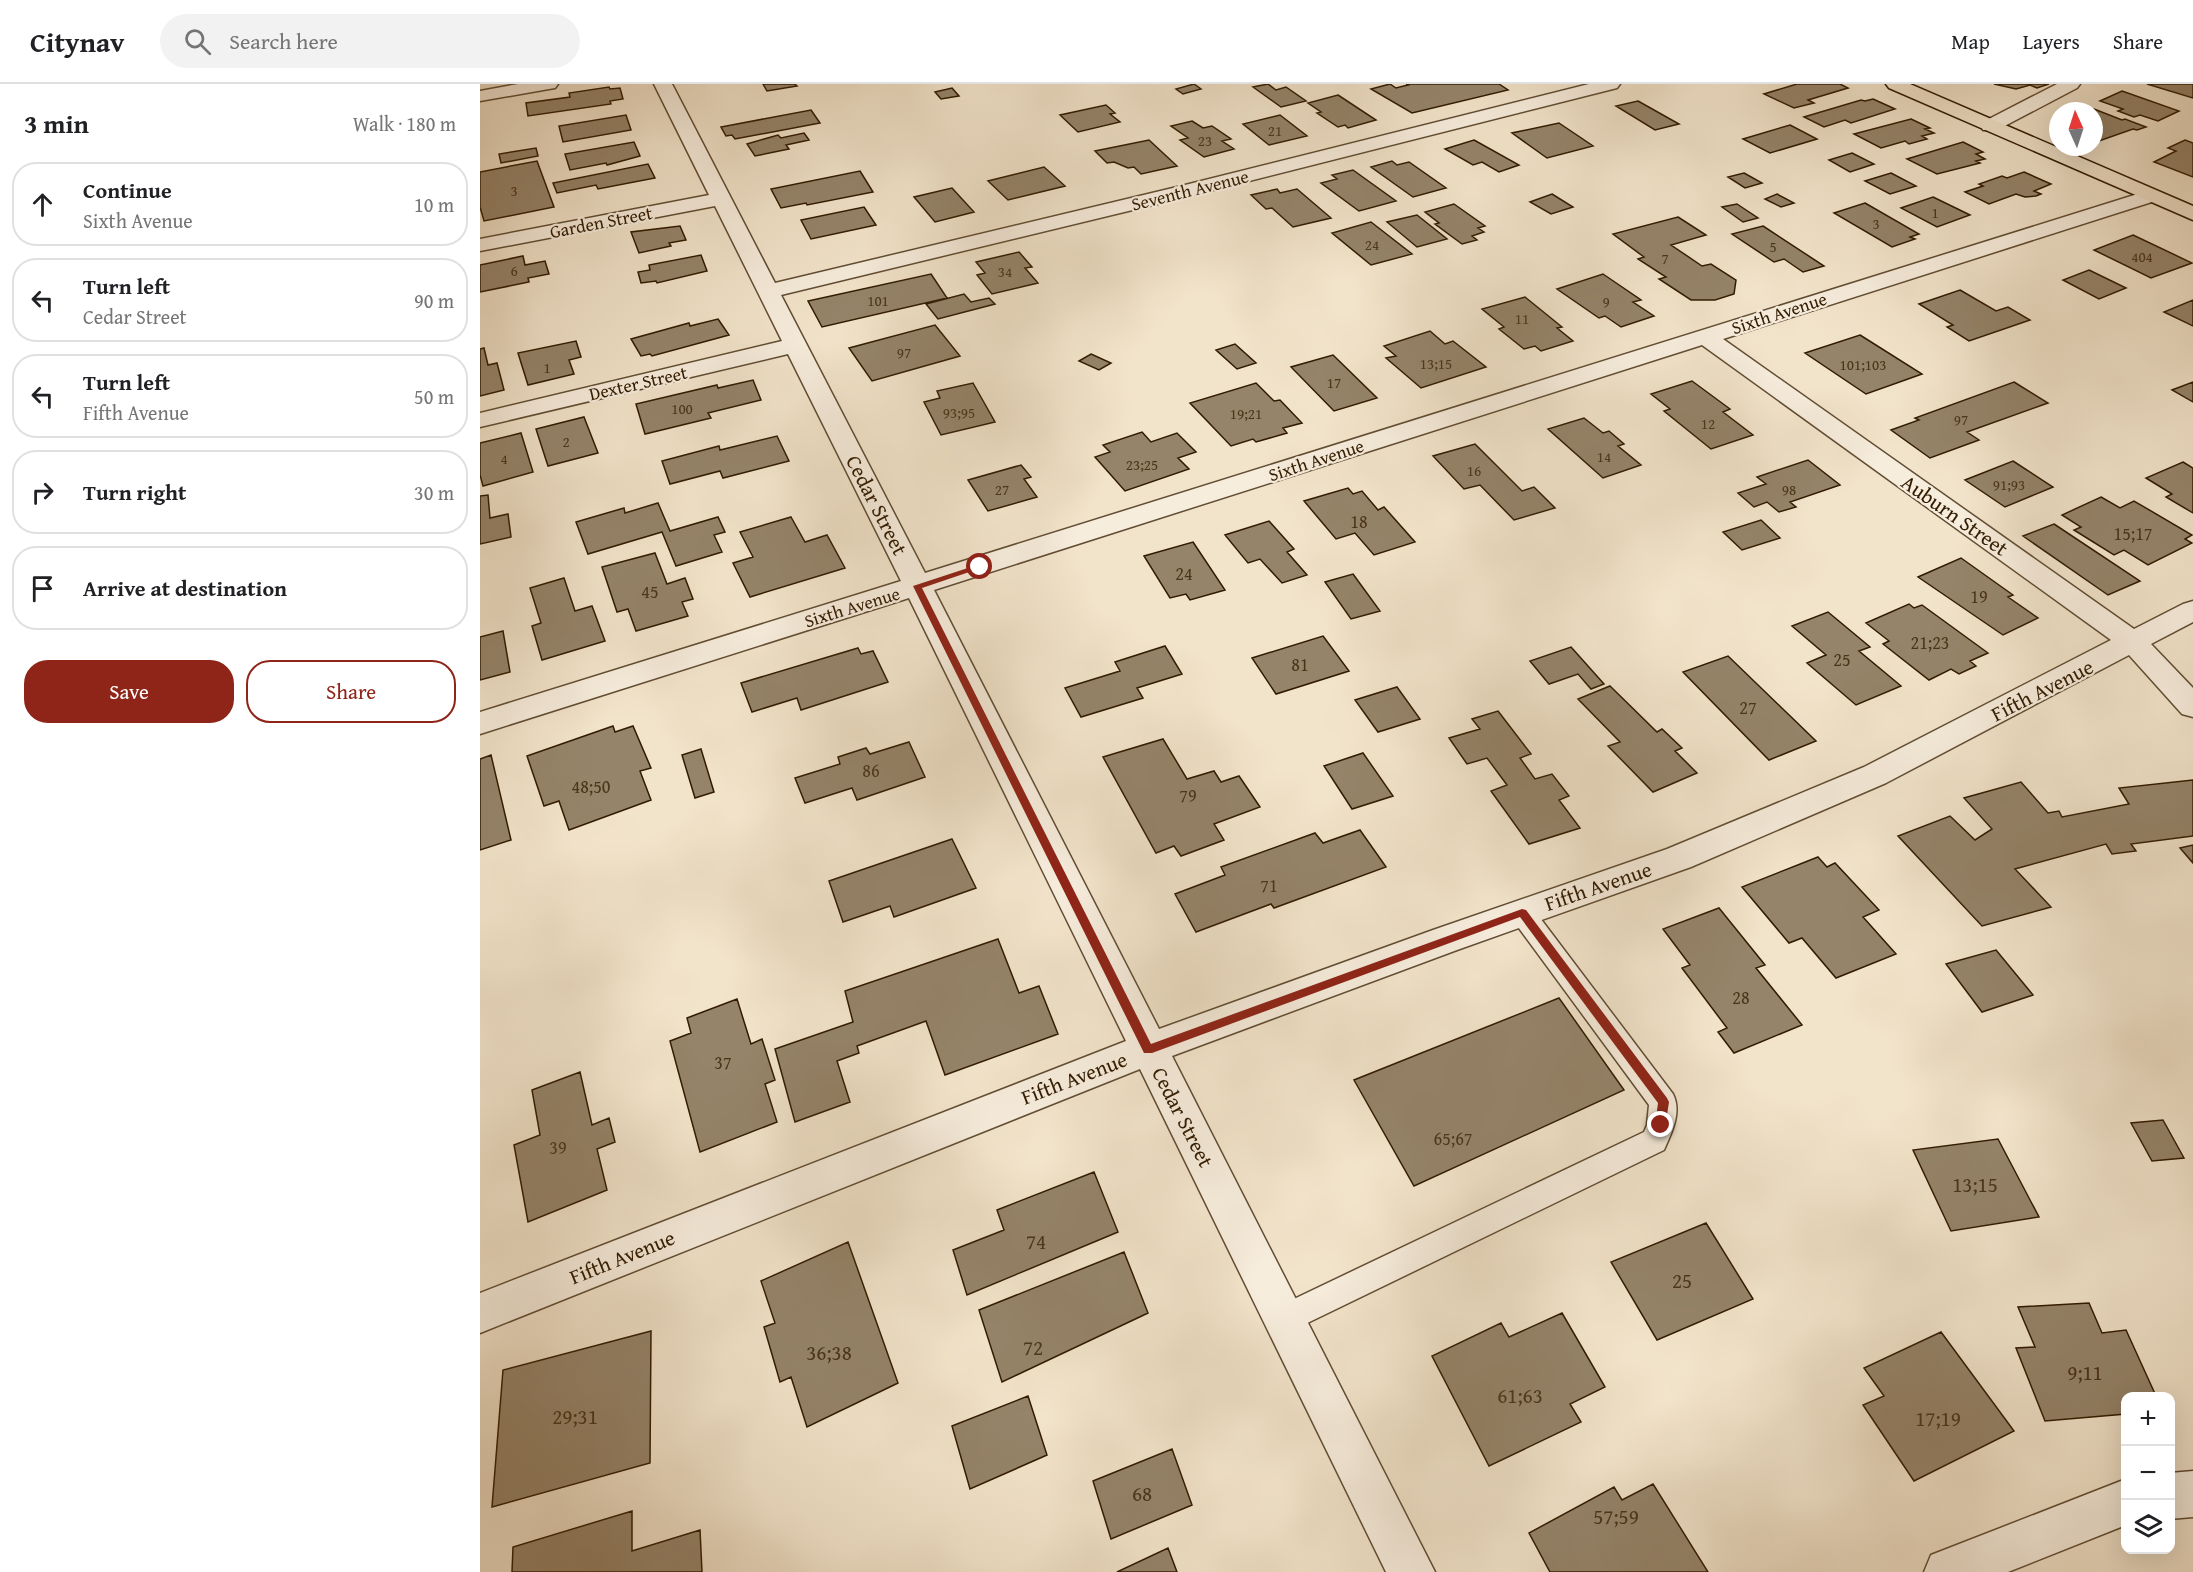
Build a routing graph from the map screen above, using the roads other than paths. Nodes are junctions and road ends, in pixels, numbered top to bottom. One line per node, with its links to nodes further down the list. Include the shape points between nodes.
1 (549, 84): 6 (street)
2 (663, 84): 9 (street, Cedar Street)
3 (1611, 84): 12 (street, Seventh Avenue)
4 (1895, 84): 7 (main road)
5 (2071, 84): 7 (street)
6 (480, 96)
7 (1990, 126): 8 (main road)
8 (2151, 196): 10 (main road); 13 (street, Sixth Avenue)
9 (721, 200): 11 (street, Garden Street); 12 (street, Cedar Street)
10 (2193, 214)
11 (480, 245)
12 (768, 291): 14 (street, Cedar Street)
13 (1705, 337): 16 (street, Sixth Avenue); 18 (street, Auburn Street)
14 (795, 345): 15 (street, Dexter Street); 16 (street, Cedar Street)
15 (480, 420)
16 (918, 586): 20 (street, Sixth Avenue); 22 (street, Cedar Street)
17 (2193, 610): 18 (street, Fifth Avenue)
18 (2134, 643): 19 (street, Auburn Street); 21 (street, Fifth Avenue, via 1875,775 1679,858)
19 (2193, 707)
20 (480, 723)
21 (1522, 913): 22 (street, Fifth Avenue); 24 (lane, via 1663,1102 1661,1125 1654,1141)
22 (1148, 1049): 23 (street, Fifth Avenue); 24 (street, Cedar Street)
23 (480, 1313)
24 (1284, 1319): 28 (street, Cedar Street)
25 (2193, 1494): 26 (street)
26 (2175, 1496)
27 (2121, 1505): 29 (street)
28 (1411, 1572)
29 (1948, 1572)

